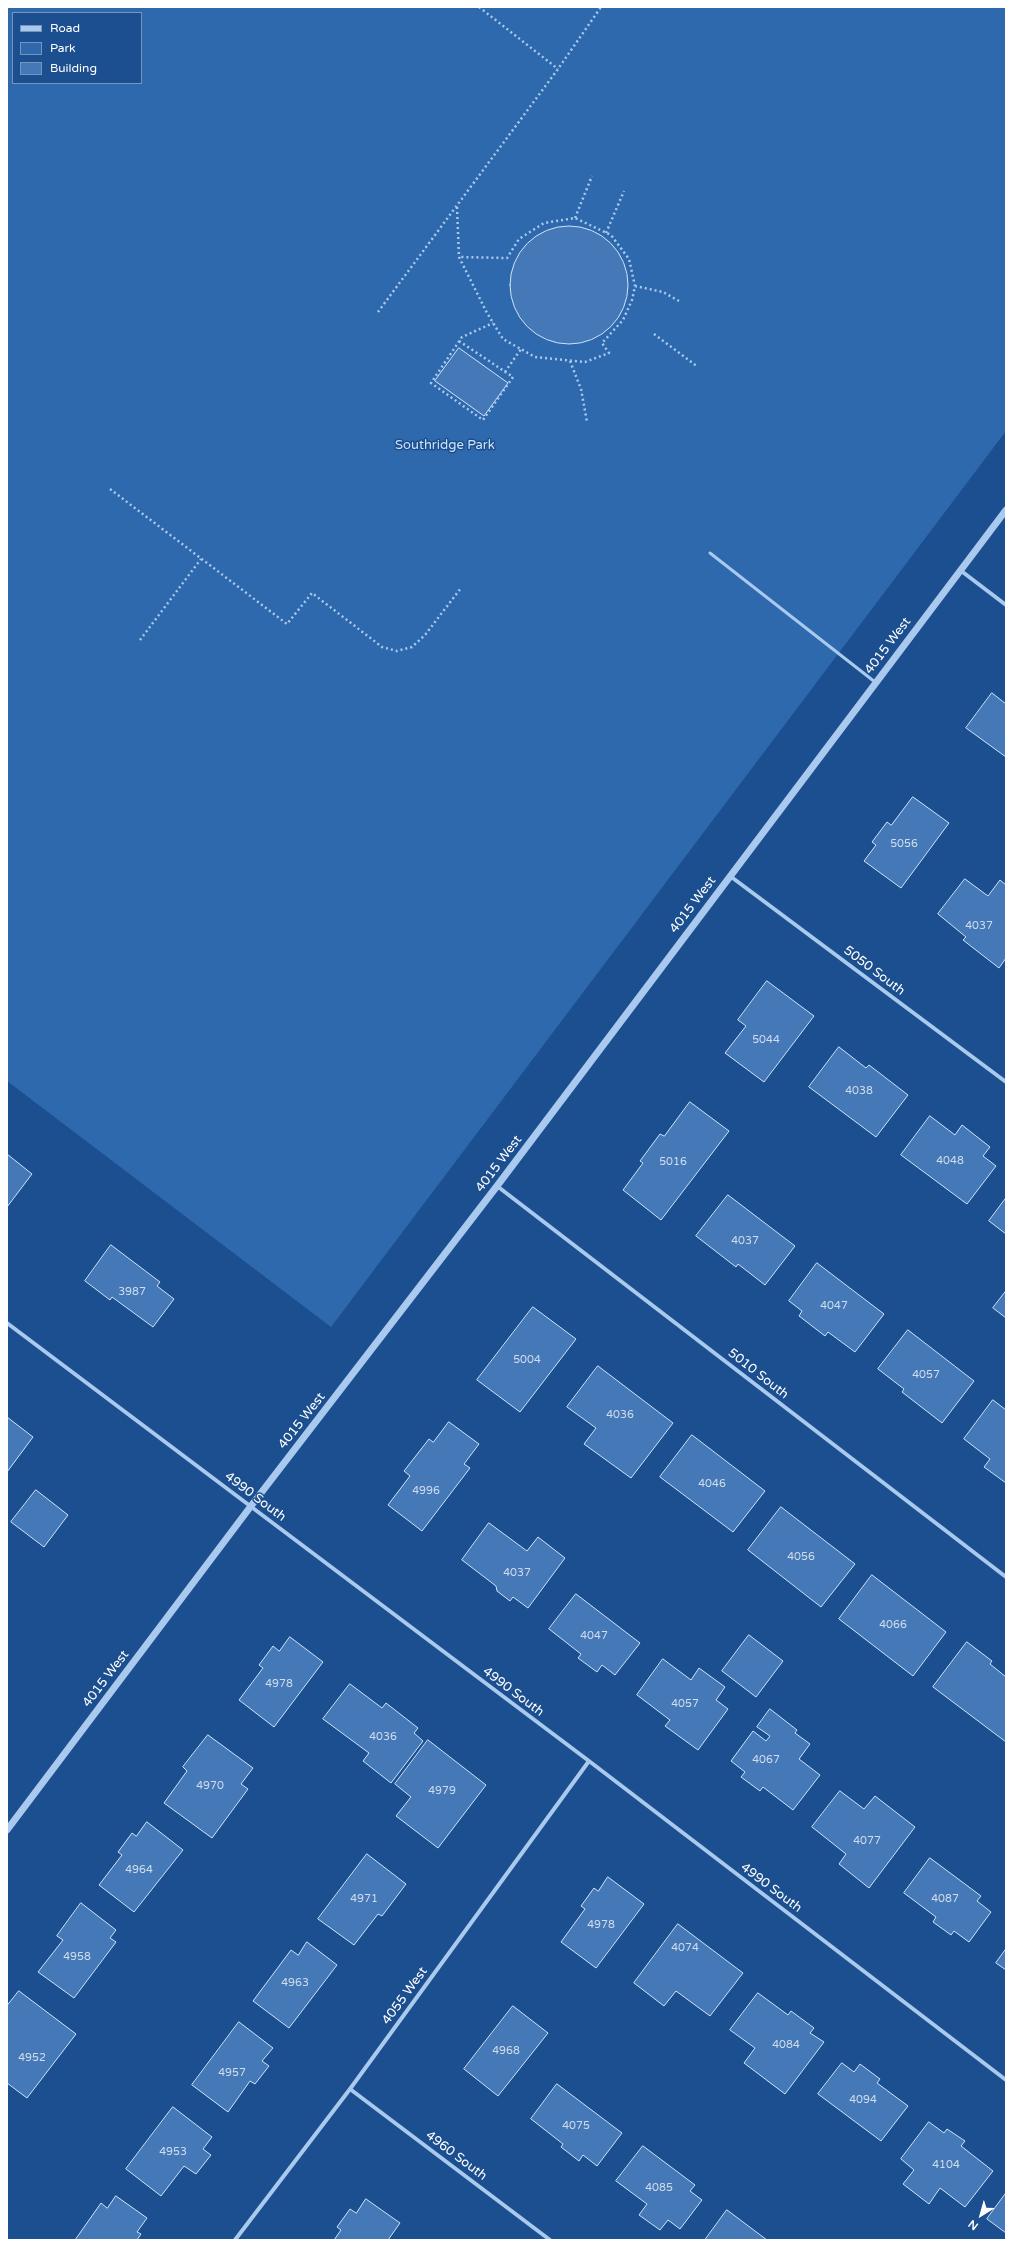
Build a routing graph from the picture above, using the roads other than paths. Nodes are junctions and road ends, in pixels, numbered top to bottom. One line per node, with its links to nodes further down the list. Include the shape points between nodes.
1 (1006, 510): 3 (street, 4015 West)
2 (710, 553): 5 (lane)
3 (960, 570): 4 (street); 5 (street, 4015 West)
4 (1006, 604)
5 (876, 682): 6 (street, 4015 West)
6 (730, 876): 7 (street, 5050 South); 8 (street, 4015 West)
7 (1006, 1082)
8 (497, 1186): 10 (street, 4015 West); 11 (street, 5010 South)
9 (7, 1323): 10 (street, 4990 South)
10 (251, 1506): 12 (street, 4990 South); 13 (street, 4015 West)
11 (1006, 1577)
12 (589, 1762): 14 (street, 4990 South); 15 (street, 4055 West)
13 (7, 1830)
14 (1006, 2080)
15 (350, 2089): 16 (street, 4055 West); 17 (street, 4960 South)
16 (235, 2240)
17 (550, 2240)

